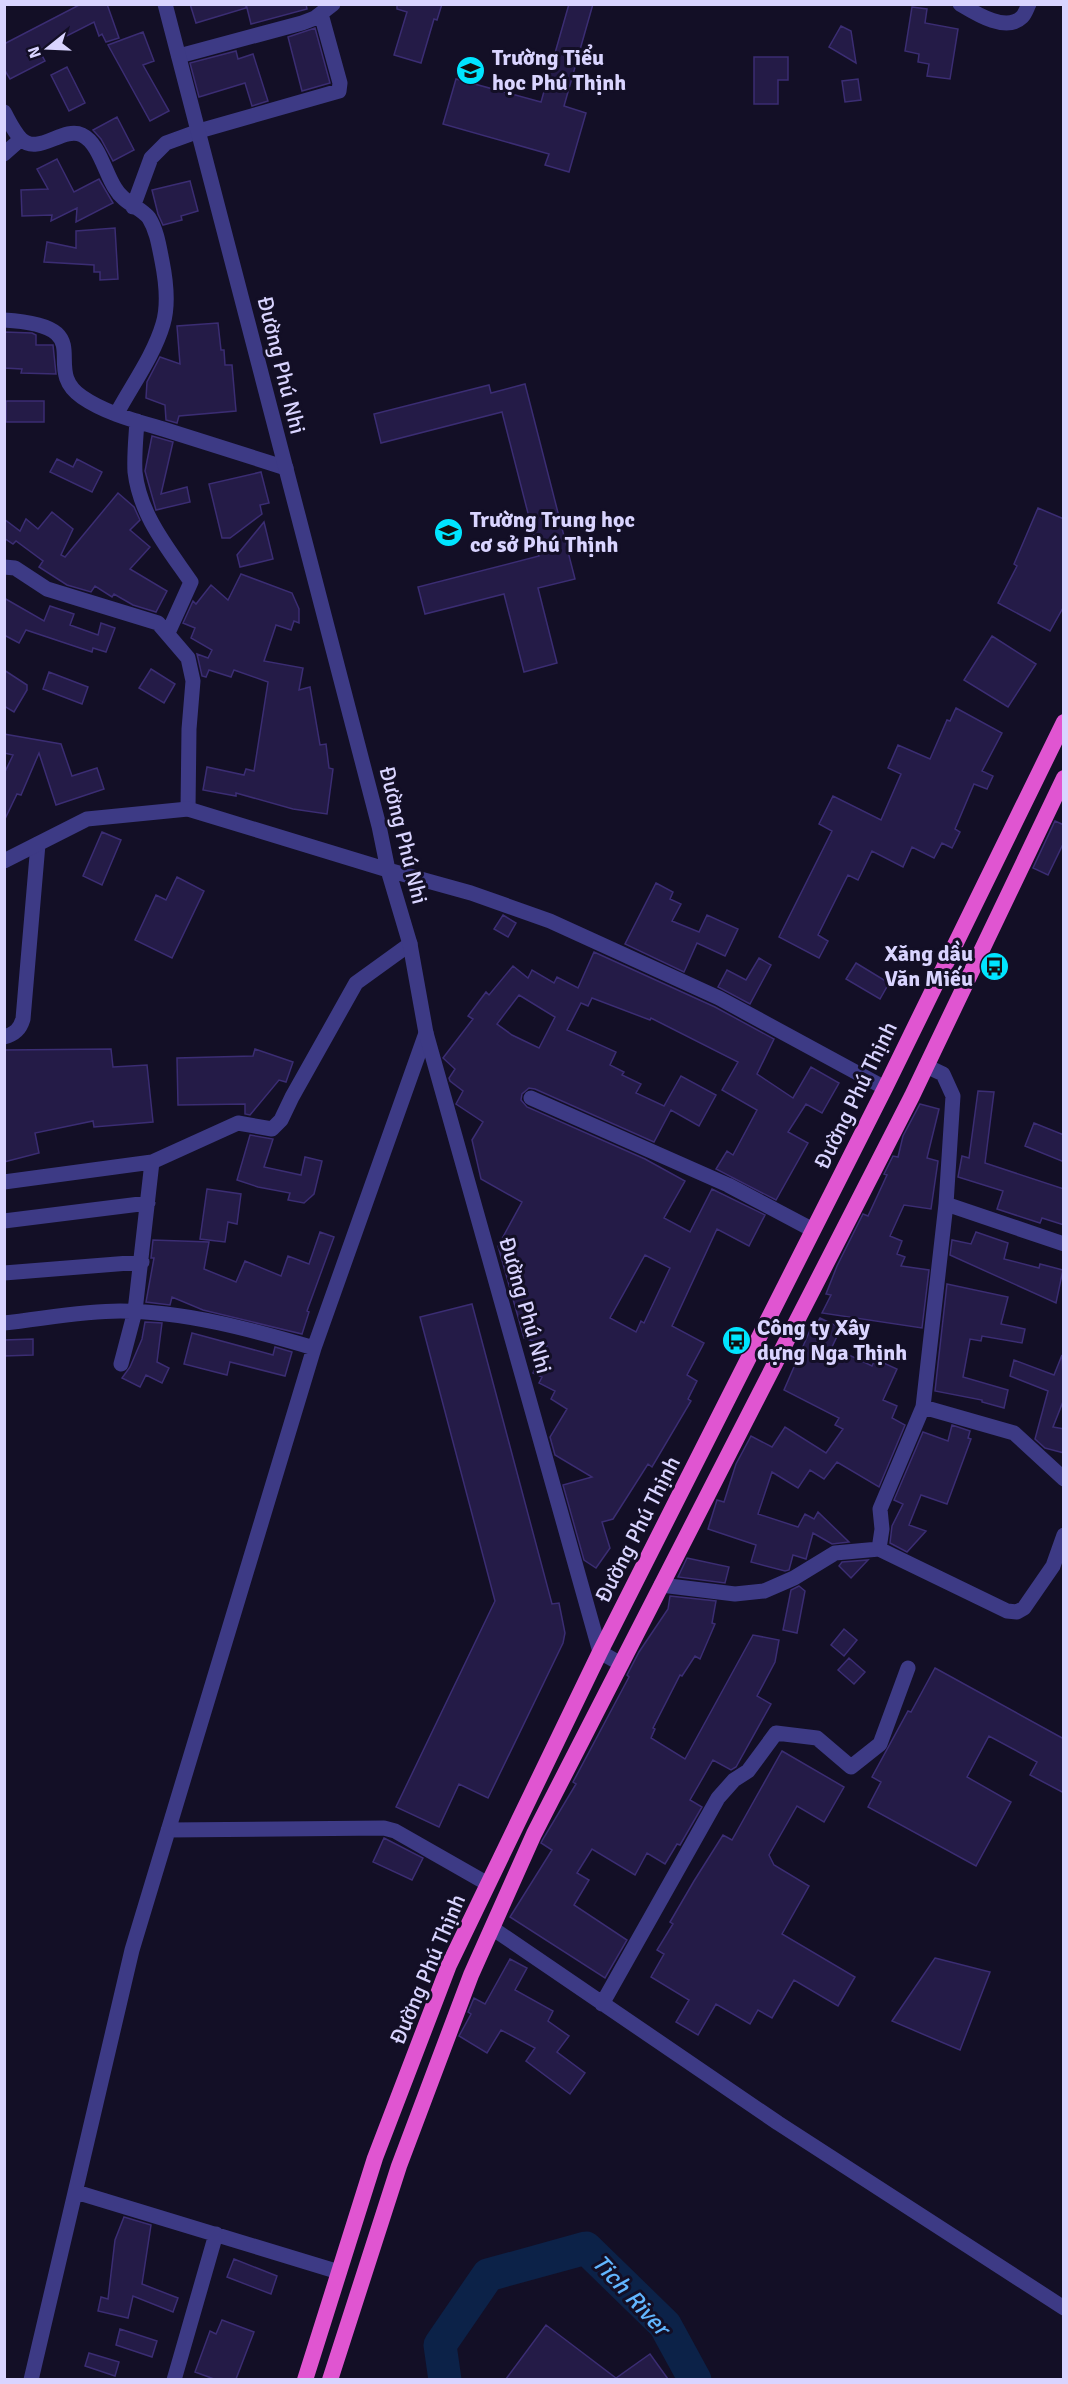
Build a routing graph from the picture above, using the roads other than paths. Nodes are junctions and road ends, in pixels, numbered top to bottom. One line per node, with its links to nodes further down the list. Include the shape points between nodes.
1 (165, 4): 5 (street, Đường Phú Nhi)
2 (960, 4): 3 (street, via 1002,22 1018,20)
3 (1029, 4)
4 (327, 9): 5 (street, via 291,26); 7 (street, via 340,83 337,93)
5 (178, 56): 7 (street, Đường Phú Nhi)
6 (4, 112): 8 (street)
7 (199, 131): 10 (street, via 166,143 151,158); 14 (street, Đường Phú Nhi)
8 (21, 139): 9 (street); 10 (street, via 34,144 67,133 86,137 123,200)
9 (4, 154)
10 (133, 207): 12 (street, via 147,215 156,232 167,286 164,323)
11 (4, 320): 12 (street, via 47,326 58,333 64,343 70,386 88,402)
12 (117, 413): 13 (street)
13 (137, 421): 14 (street); 16 (street, via 135,471 143,505 156,532 191,582)
14 (286, 468): 22 (street, Đường Phú Nhi)
15 (4, 567): 16 (street, via 15,568 47,589 158,623)
16 (168, 633): 19 (street, via 188,658 193,681)
17 (1064, 722): 27 (highway, Đường Phú Thịnh)
18 (1064, 778): 26 (highway, Đường Phú Thịnh)
19 (188, 809): 20 (street, via 87,819); 22 (street)
20 (38, 844): 21 (street); 25 (street, via 23,1019 16,1033)
21 (4, 861)
22 (388, 870): 23 (street, Đường Phú Nhi); 27 (street, via 550,921 718,998)
23 (410, 944): 24 (street, Đường Phú Nhi); 29 (street, via 356,983 281,1120 272,1129 238,1123)
24 (426, 1033): 40 (street); 47 (street, Đường Phú Nhi)
25 (4, 1037)
26 (926, 1066): 32 (street, via 943,1074 953,1096); 46 (highway, Đường Phú Thịnh)
27 (885, 1088): 34 (highway, Đường Phú Thịnh)
28 (531, 1098): 34 (street, via 728,1185)
29 (152, 1162): 30 (street); 31 (street)
30 (4, 1182)
31 (148, 1203): 33 (street); 36 (street)
32 (946, 1204): 35 (street); 42 (street)
33 (4, 1221)
34 (813, 1230): 47 (highway, Đường Phú Thịnh)
35 (1064, 1244)
36 (142, 1262): 37 (street); 38 (street)
37 (4, 1273)
38 (135, 1311): 39 (street); 40 (street, via 238,1326); 41 (street)
39 (4, 1323)
40 (314, 1348): 50 (street)
41 (121, 1364)
42 (923, 1407): 43 (street, via 1014,1433); 45 (street, via 880,1509)
43 (1064, 1479)
44 (1064, 1535): 45 (street, via 1053,1566 1024,1608 1017,1611 1007,1611)
45 (879, 1549): 46 (street, via 836,1553 764,1591 735,1594)
46 (661, 1585): 48 (highway, Đường Phú Thịnh)
47 (600, 1652): 48 (street); 51 (highway, Đường Phú Thịnh)
48 (621, 1664): 52 (highway, Đường Phú Thịnh, via 534,1834)
49 (908, 1668): 53 (street, via 880,1744 851,1767 817,1738 776,1733 748,1771 718,1798)
50 (168, 1830): 51 (street, via 384,1828); 54 (street, via 132,1950)
51 (488, 1884): 56 (highway, Đường Phú Thịnh, via 449,1965 375,2158)
52 (492, 1928): 53 (street); 61 (highway, Đường Phú Thịnh, via 399,2166)
53 (602, 2004): 57 (street)
54 (75, 2192): 55 (street); 58 (street)
55 (216, 2234): 56 (street); 59 (street)
56 (339, 2272): 60 (highway, Đường Phú Thịnh)
57 (1064, 2308)
58 (32, 2379)
59 (174, 2379)
60 (304, 2379)
61 (330, 2379)

